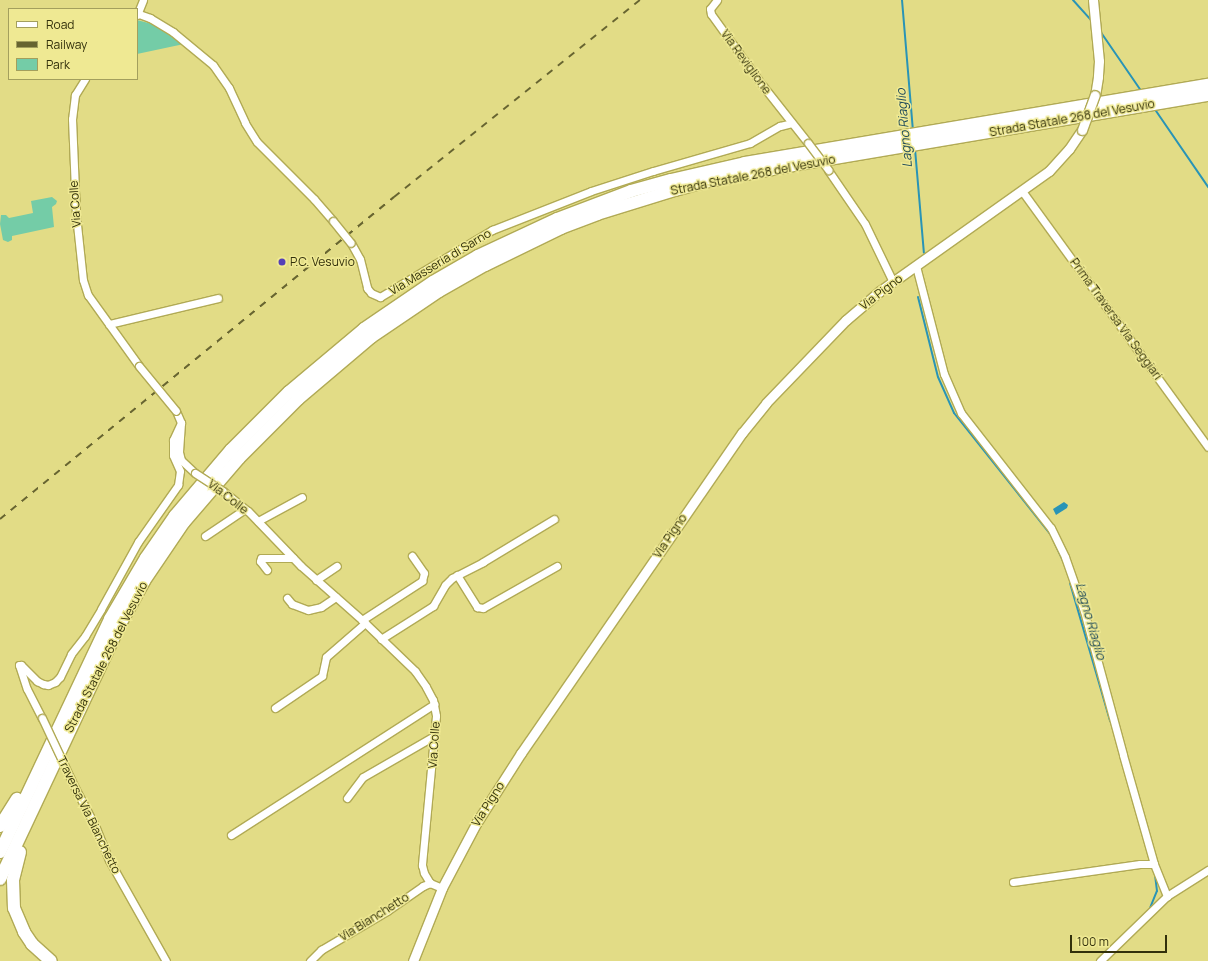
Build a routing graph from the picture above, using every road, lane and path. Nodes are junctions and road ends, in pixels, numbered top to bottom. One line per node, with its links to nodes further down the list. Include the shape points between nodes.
1 (143, 0): 4 (street)
2 (717, 0): 8 (street, Via Reviglione, via 710,9 711,14 762,86)
3 (1094, 5): 9 (street, bridge, via 1098,77 1095,94 1082,130 1049,171)
4 (138, 14): 8 (street, Via Masseria di Sarno, bridge, via 173,32 213,65 229,88 257,142 314,199 351,243 360,259 367,288 371,294 380,297 499,227 591,191 750,143 780,126)
5 (83, 80): 13 (street, Via Colle, via 75,95 72,119 78,239 85,287)
6 (1208, 84): 35 (highway, Strada Statale 268 del Vesuvio, via 706,171 631,191 591,205 478,256 398,305 336,351 261,419 211,472 175,516 134,576)
7 (1208, 95): 34 (highway, Strada Statale 268 del Vesuvio, via 709,181 597,214 531,241 484,265 399,317 342,360 268,427 220,478 184,522 144,581 107,649)
8 (792, 123): 11 (street, bridge, via 865,224)
9 (1022, 191): 10 (street, Via Pigno); 15 (street, Prima Traversa Via Seggiari)
10 (916, 266): 11 (street, Via Pigno); 41 (street, via 944,374 961,413 1050,528 1065,557 1084,611)
11 (893, 282): 46 (street, Via Pigno, via 863,304 825,340 766,403 742,433 501,783 464,844)
12 (218, 298): 13 (street)
13 (109, 324): 14 (street, Via Colle, bridge, via 176,411)
14 (180, 423): 17 (street, Via Colle, bridge, via 181,460); 49 (street, Traversa Via Bianchetto, bridge, via 173,440 173,455 180,471 178,485 138,542 60,677 48,685 43,684 19,665 27,689 94,823 109,860)
15 (1208, 448)
16 (302, 497): 19 (street)
17 (245, 509): 19 (street, Via Colle); 20 (street)
18 (554, 519): 26 (street)
19 (258, 521): 22 (street, Via Colle)
20 (205, 536)
21 (412, 556): 30 (street, via 424,573 422,581)
22 (293, 558): 25 (street, via 261,558 260,561); 27 (street, Via Colle)
23 (337, 566): 27 (street)
24 (557, 566): 26 (street, via 483,608 477,607)
25 (267, 570)
26 (457, 575): 31 (street, via 448,582 434,606)
27 (316, 580): 29 (street, Via Colle)
28 (287, 598): 29 (street, via 294,606 308,610 321,607)
29 (336, 598): 30 (street, Via Colle)
30 (364, 622): 31 (street, Via Colle); 33 (street, via 326,657 322,676)
31 (381, 639): 32 (street, Via Colle, via 415,671)
32 (434, 704): 36 (street, Via Colle); 39 (street)
33 (275, 708)
34 (74, 719): 43 (highway, Strada Statale 268 del Vesuvio); 48 (highway, via 52,780 18,855 13,880 12,894 18,920 32,944)
35 (57, 730): 38 (highway); 40 (highway, Strada Statale 268 del Vesuvio)
36 (434, 736): 37 (street, via 363,777); 45 (street, Via Colle, via 422,865)
37 (347, 798)
38 (0, 826)
39 (231, 835)
40 (0, 852)
41 (1154, 864): 44 (street); 47 (street)
42 (1208, 870): 47 (street)
43 (0, 879)
44 (1013, 882)
45 (430, 883): 46 (street); 50 (street, Via Bianchetto, via 321,950)
46 (442, 888): 51 (street, Via Pigno)
47 (1167, 896): 52 (street)
48 (51, 961)
49 (166, 961)
50 (310, 961)
51 (413, 961)
52 (1100, 961)

